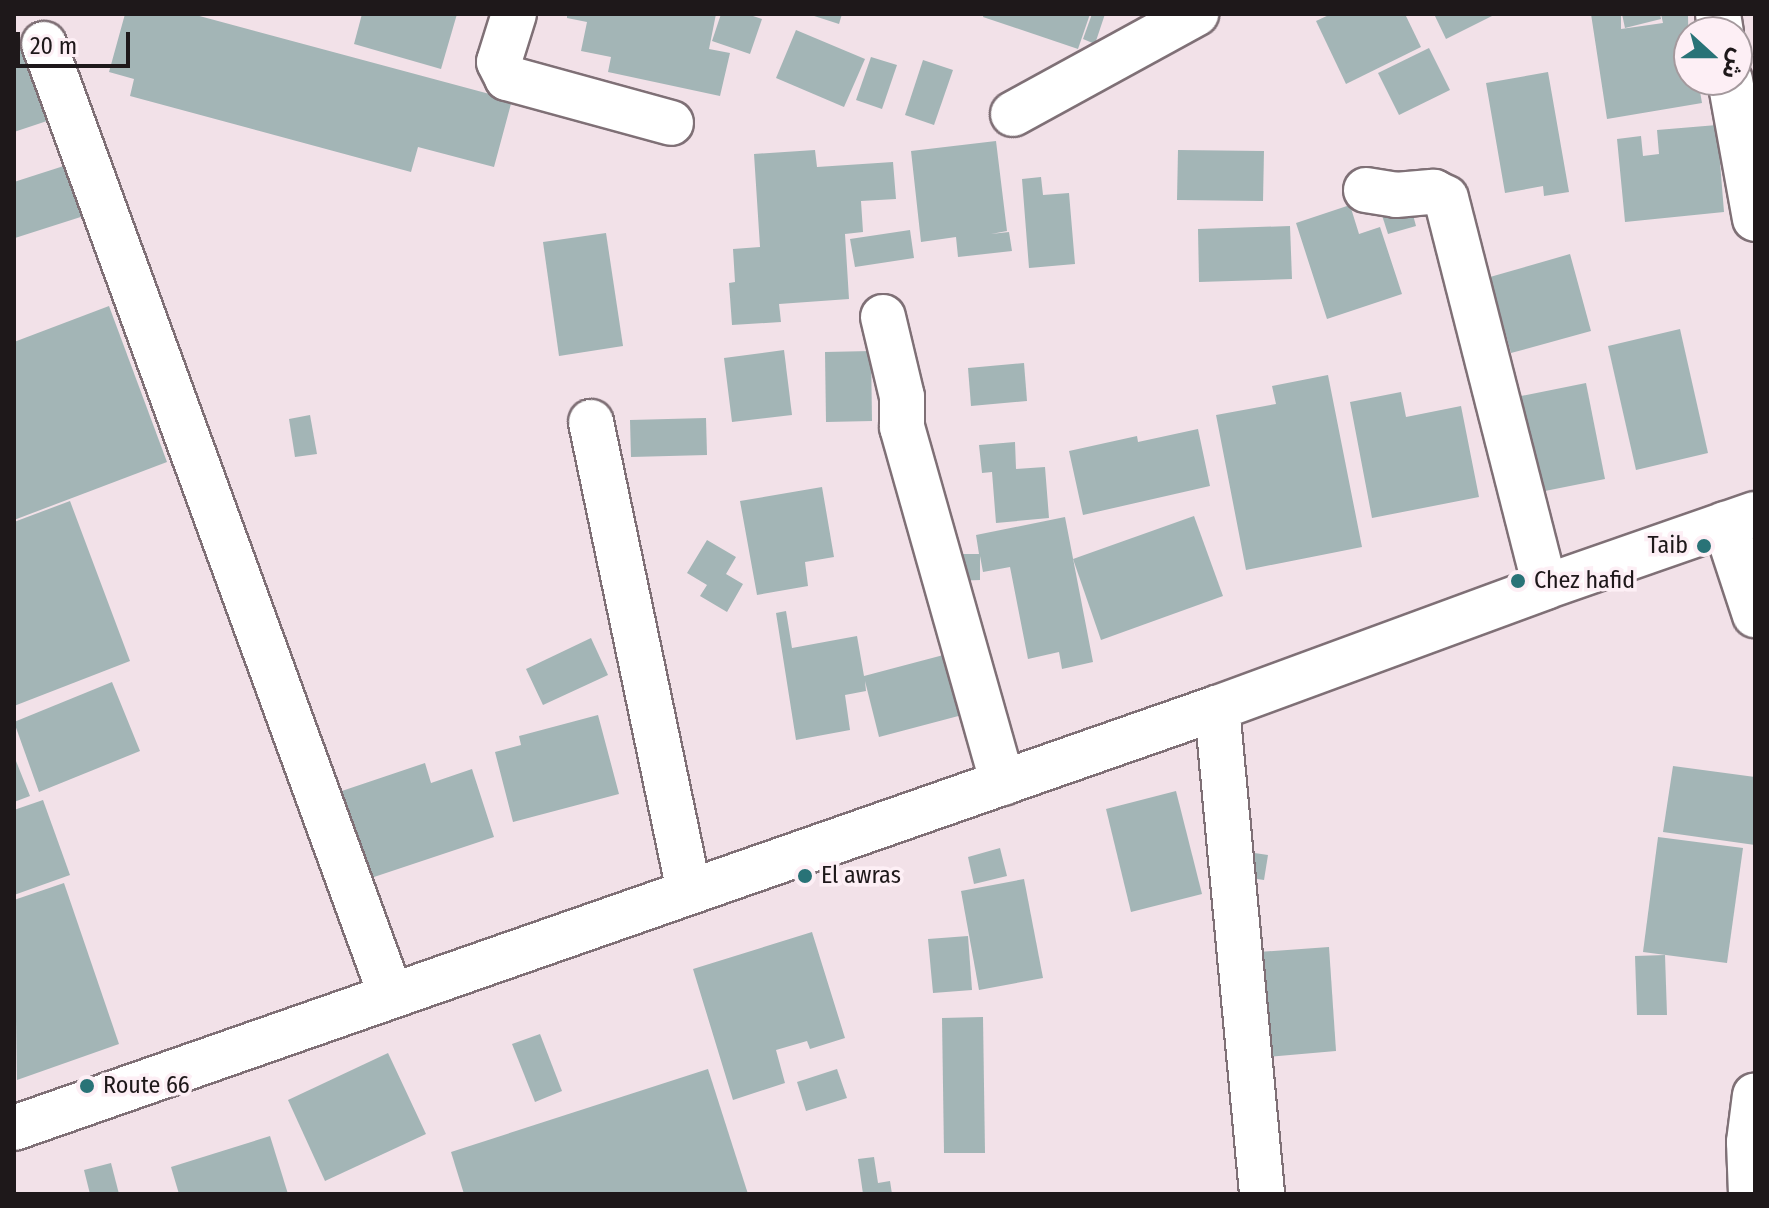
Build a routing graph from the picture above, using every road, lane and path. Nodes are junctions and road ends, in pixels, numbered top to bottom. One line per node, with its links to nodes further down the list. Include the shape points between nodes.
1 (514, 14): 6 (street, via 499,62 507,78)
2 (1196, 14): 5 (street)
3 (44, 44): 17 (street)
4 (1733, 96): 8 (street)
5 (1013, 114)
6 (671, 123)
7 (1366, 190): 12 (street, via 1396,195 1434,192 1446,198)
8 (1755, 219)
9 (883, 317): 15 (street, via 902,397 902,427)
10 (591, 422): 16 (street)
11 (1740, 519): 12 (street); 13 (street)
12 (1545, 587): 14 (street)
13 (1755, 615)
14 (1217, 708): 15 (street); 20 (street)
15 (1003, 783): 16 (street)
16 (689, 892): 17 (street)
17 (391, 996): 19 (street)
18 (1755, 1095): 21 (street, via 1749,1142)
19 (17, 1118)
20 (1262, 1194)
21 (1751, 1194)

